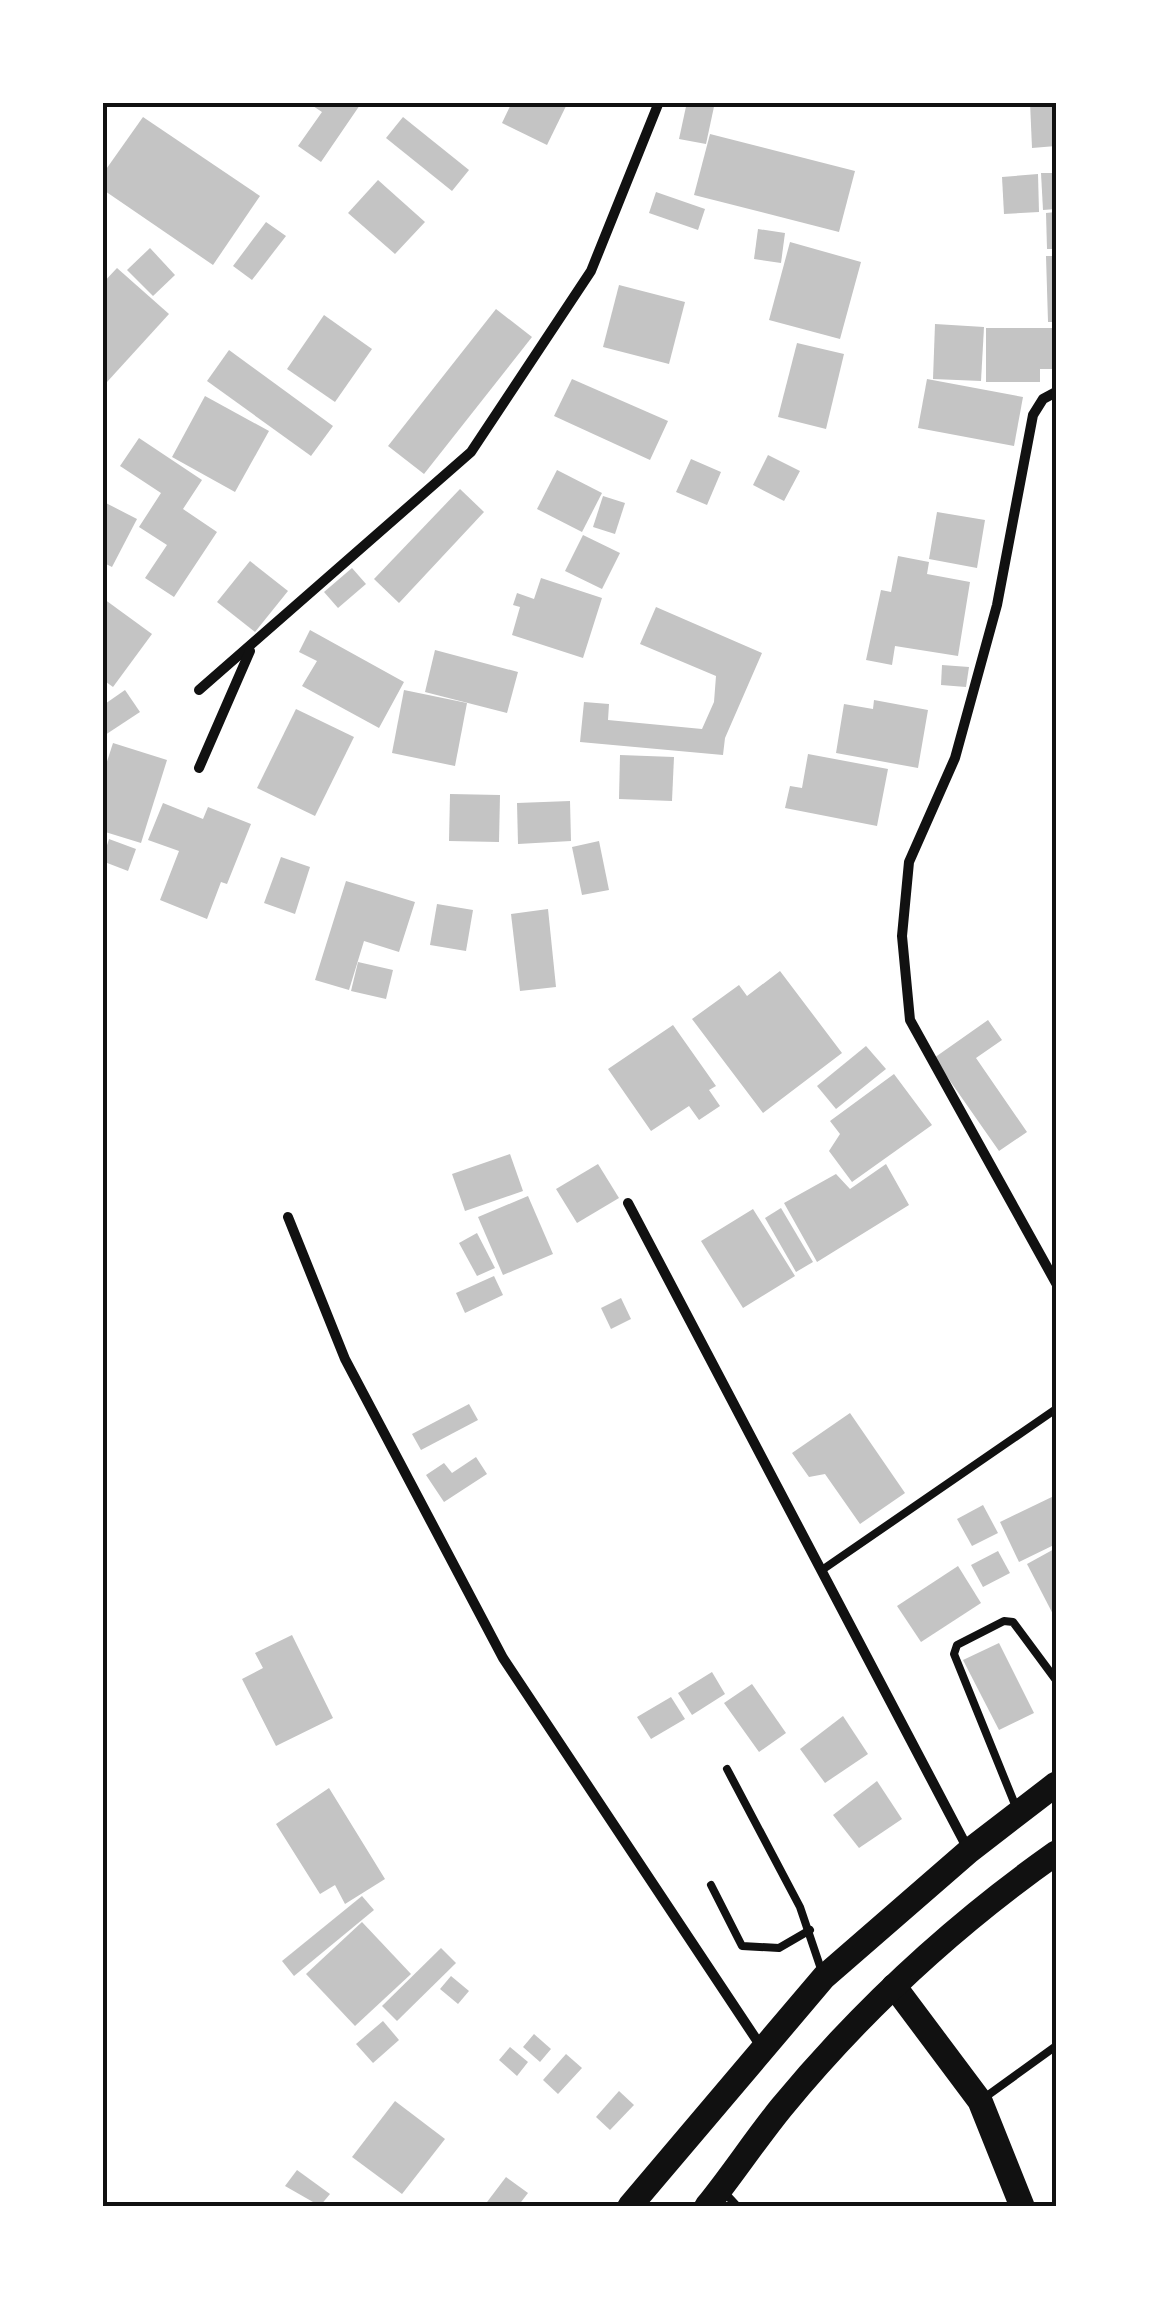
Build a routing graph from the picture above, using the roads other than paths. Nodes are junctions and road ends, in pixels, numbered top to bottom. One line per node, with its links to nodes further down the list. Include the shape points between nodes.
1 (658, 102): 3 (street, via 591,271 471,452)
2 (1056, 392): 8 (street, via 1033,415 997,605 955,758 909,862 902,936 910,1020)
3 (253, 646): 4 (street); 5 (street)
4 (199, 690)
5 (199, 768)
6 (628, 1203): 10 (street)
7 (288, 1216): 22 (street, via 345,1359 503,1658)
8 (1056, 1283)
9 (1056, 1410): 10 (lane)
10 (822, 1570): 15 (street)
11 (1056, 1680): 14 (lane, via 1014,1622 957,1645 954,1654)
12 (726, 1769): 18 (lane)
13 (1056, 1784): 14 (main road)
14 (1018, 1814): 15 (main road)
15 (969, 1852): 19 (main road)
16 (1056, 1853): 20 (main road)
17 (712, 1885): 18 (lane, via 742,1946 779,1948)
18 (810, 1930): 19 (lane)
19 (824, 1977): 22 (main road)
20 (894, 1986): 23 (main road); 24 (main road, via 781,2108)
21 (1056, 2046): 23 (lane)
22 (763, 2049): 25 (main road)
23 (980, 2101): 26 (main road)
24 (722, 2201)
25 (630, 2206)
26 (1022, 2206)

